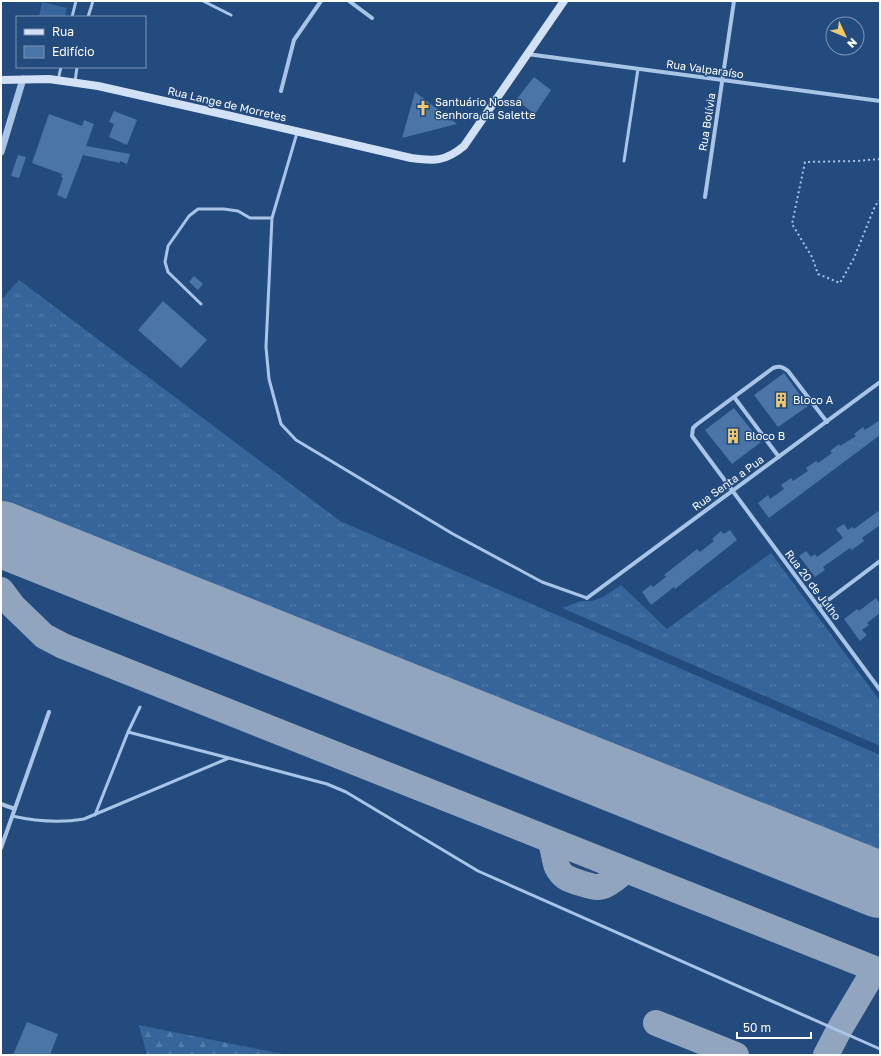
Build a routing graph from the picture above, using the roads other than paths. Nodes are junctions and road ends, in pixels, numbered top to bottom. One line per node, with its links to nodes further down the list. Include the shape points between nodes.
1 (76, 1): 9 (lane)
2 (93, 1): 10 (lane)
3 (203, 1): 8 (lane)
4 (321, 1): 21 (street, via 294,40)
5 (349, 1): 11 (street)
6 (564, 1): 12 (main road)
7 (734, 1): 19 (street, Rua Bolívia)
8 (230, 15)
9 (72, 16)
10 (88, 16)
11 (372, 18)
12 (527, 54): 15 (street, Rua Valparaíso); 23 (main road, Rua Lange de Morretes, via 464,146 447,157 438,160 411,158)
13 (61, 68): 18 (lane)
14 (77, 68): 20 (lane)
15 (638, 69): 19 (street, Rua Valparaíso); 25 (lane)
16 (23, 79): 17 (main road, Rua Lange de Morretes); 18 (main road, Rua Lange de Morretes); 24 (street)
17 (1, 80)
18 (58, 80): 20 (main road, Rua Lange de Morretes)
19 (722, 80): 22 (street, Rua Valparaíso); 26 (street, Rua Bolívia)
20 (75, 82): 23 (main road, Rua Lange de Morretes)
21 (281, 91)
22 (880, 101)
23 (297, 131): 27 (lane)
24 (1, 152)
25 (624, 161)
26 (705, 197)
27 (272, 218): 28 (lane, via 250,218 238,211 224,209 198,209 189,216 168,246 166,262 168,272); 35 (lane, via 266,347 269,379 281,424 296,440 453,534 542,582)
28 (201, 304)
29 (880, 382): 31 (street, Rua Senta a Pua)
30 (734, 397): 31 (street, via 772,368 783,367 788,370); 32 (street); 33 (street, Rua 20 de Julho, via 696,425 692,431 692,436)
31 (827, 422): 32 (street, Rua Senta a Pua)
32 (779, 457): 33 (street, Rua Senta a Pua)
33 (732, 491): 35 (street, Rua Senta a Pua); 36 (street, Rua 20 de Julho)
34 (880, 561): 36 (street)
35 (587, 598)
36 (819, 607): 37 (street, Rua 20 de Julho)
37 (880, 690)
38 (140, 707): 40 (lane)
39 (49, 712): 43 (street)
40 (128, 732): 41 (lane); 44 (lane)
41 (229, 758): 44 (lane); 47 (lane, via 326,784 346,792 490,876)
42 (1, 804): 43 (street)
43 (15, 809): 45 (street)
44 (95, 815): 45 (lane, via 75,821 32,820)
45 (12, 816): 46 (street)
46 (1, 848)
47 (880, 1049)

